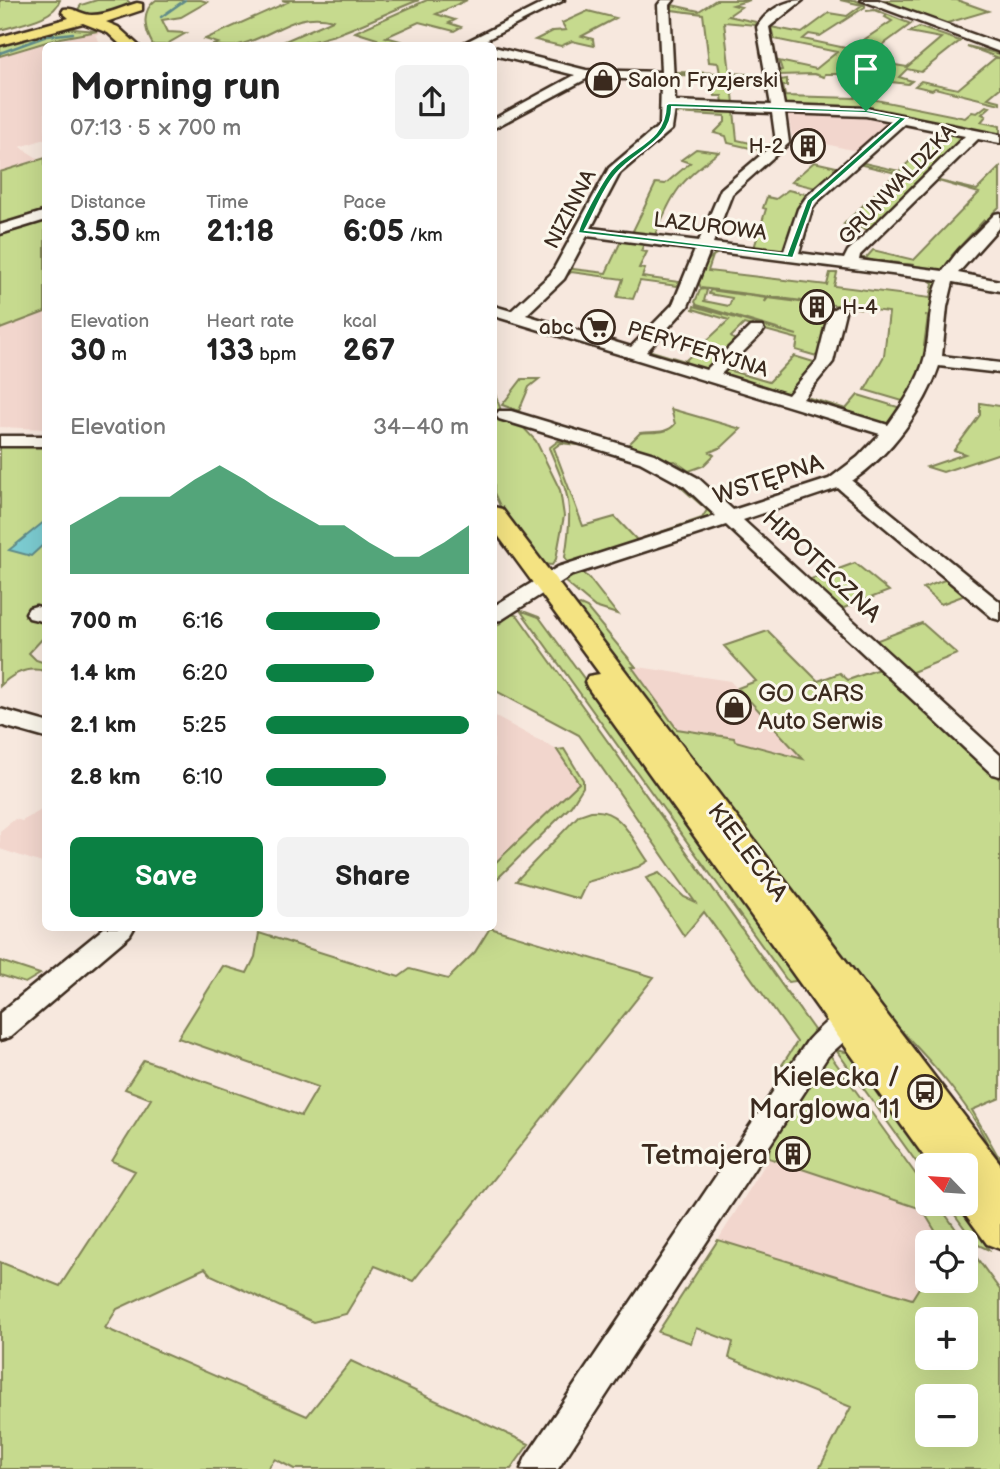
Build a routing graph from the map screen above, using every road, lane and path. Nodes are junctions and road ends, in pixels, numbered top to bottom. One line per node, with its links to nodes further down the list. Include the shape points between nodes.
1 (558, 0): 15 (street)
2 (650, 0): 5 (street)
3 (797, 0): 21 (street, via 763,27)
4 (867, 0): 16 (street)
5 (666, 1): 19 (street, NIZINNA)
6 (139, 2): 8 (main road, via 105,18); 14 (main road, via 133,25)
7 (71, 5): 8 (main road, via 72,16); 11 (main road, via 51,19)
8 (84, 19): 9 (main road); 10 (main road)
9 (56, 24): 10 (main road); 12 (main road)
10 (102, 25): 13 (main road)
11 (0, 35)
12 (0, 41)
13 (126, 42)
14 (137, 42)
15 (475, 42)
16 (1000, 48)
17 (497, 52): 18 (street)
18 (586, 74): 19 (street); 23 (street)
19 (668, 76): 20 (street, NIZINNA)
20 (669, 105): 21 (street); 29 (street, NIZINNA, via 664,130 614,171)
21 (778, 108): 22 (street, via 866,111); 30 (street, via 782,143 726,192)
22 (903, 118): 24 (street); 31 (street, via 810,202)
23 (497, 122)
24 (975, 134): 25 (street); 32 (street, GRUNWALDZKA, via 855,251)
25 (1000, 139)
26 (42, 216): 28 (street)
27 (1000, 217): 33 (street, WSTĘPNA)
28 (0, 230)
29 (581, 231): 30 (street, LAZUROWA); 37 (street, NIZINNA, via 552,284)
30 (704, 246): 31 (street, LAZUROWA); 39 (street, via 680,306)
31 (790, 257): 32 (street, LAZUROWA)
32 (850, 264): 33 (street, LAZUROWA)
33 (948, 276): 34 (street, LAZUROWA); 40 (street, WSTĘPNA, via 940,299)
34 (1000, 286)
35 (497, 312): 37 (street, PERYFERYJNA)
36 (837, 312): 43 (street, via 825,362)
37 (514, 317): 39 (street, PERYFERYJNA)
38 (756, 330): 42 (street)
39 (635, 353): 42 (street, PERYFERYJNA)
40 (932, 360): 41 (street); 45 (street, WSTĘPNA, via 917,397)
41 (1000, 369)
42 (710, 376): 43 (street, PERYFERYJNA)
43 (792, 401): 45 (street, PERYFERYJNA)
44 (505, 415): 49 (street, HIPOTECZNA, via 661,464 691,482)
45 (890, 431): 48 (street, WSTĘPNA)
46 (0, 441): 47 (street)
47 (42, 441)
48 (841, 481): 49 (street, WSTĘPNA); 54 (street)
49 (730, 517): 52 (street, WSTĘPNA, via 574,568); 57 (street, HIPOTECZNA)
50 (497, 519): 52 (main road, KIELECKA)
51 (497, 545): 52 (main road, KIELECKA)
52 (538, 587): 53 (street, WSTĘPNA); 59 (main road, KIELECKA)
53 (497, 613)
54 (1000, 613)
55 (0, 717): 56 (street)
56 (42, 729)
57 (1000, 768)
58 (117, 931): 60 (street)
59 (854, 1012): 61 (main road, KIELECKA); 62 (main road, KIELECKA, via 882,1032); 65 (street, via 818,1048)
60 (0, 1029)
61 (943, 1153)
62 (1000, 1192)
63 (978, 1202): 64 (main road)
64 (1000, 1232)
65 (538, 1469)

